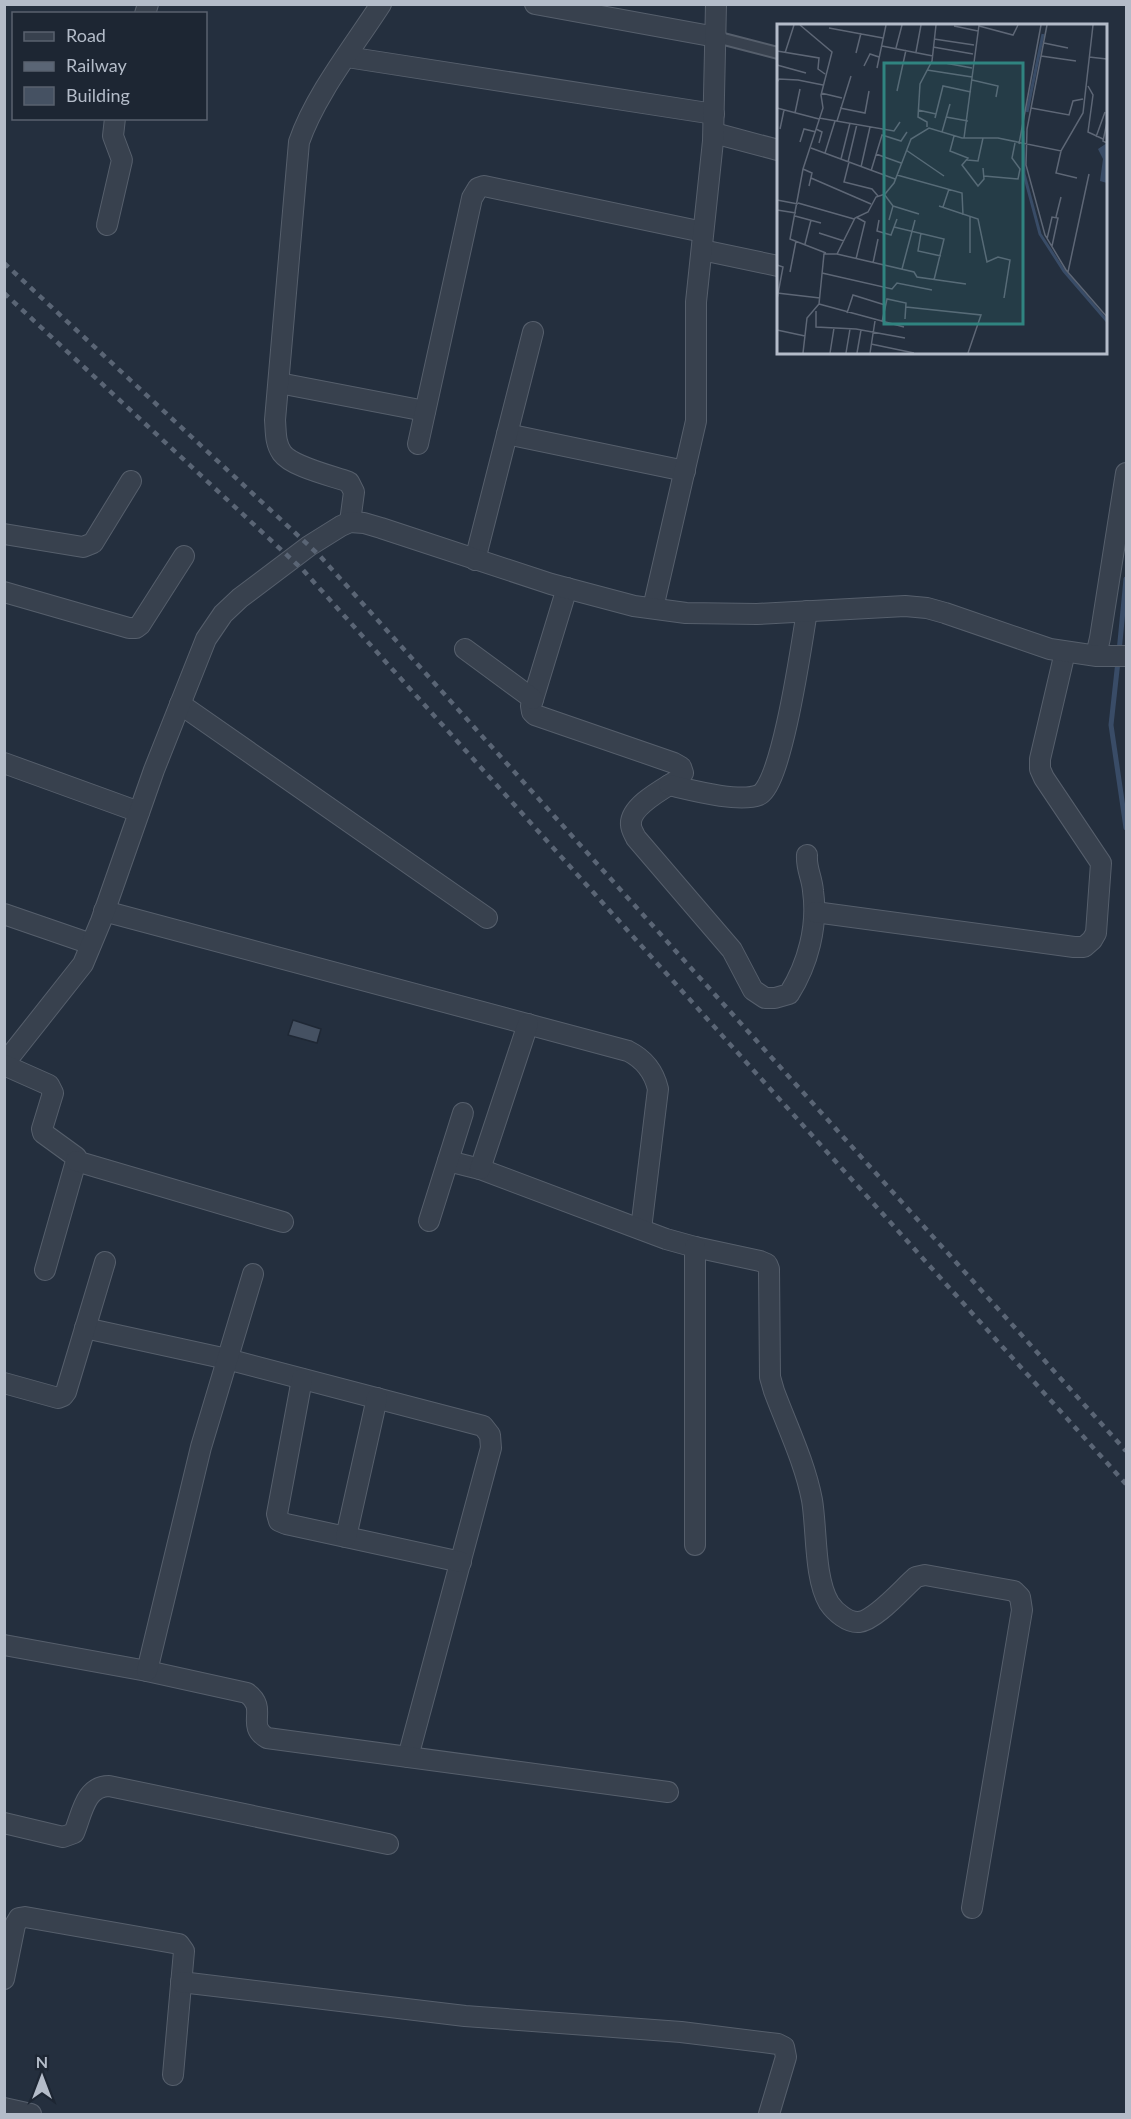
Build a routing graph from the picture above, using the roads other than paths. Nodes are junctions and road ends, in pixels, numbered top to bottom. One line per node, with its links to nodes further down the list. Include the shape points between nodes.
1 (381, 4): 6 (street)
2 (535, 4): 4 (street)
3 (716, 4): 4 (street)
4 (716, 38): 5 (lane); 8 (street)
5 (777, 53)
6 (347, 57): 8 (street); 14 (street, via 311,113 299,142)
7 (115, 120): 10 (street, via 113,136 122,160)
8 (714, 124): 9 (street); 11 (street)
9 (777, 150)
10 (107, 225)
11 (703, 241): 12 (street); 15 (street, via 484,186 478,188 472,198); 18 (street, via 695,330 696,421)
12 (777, 266)
13 (532, 332): 16 (street)
14 (279, 383): 15 (street); 21 (street, via 276,441 283,455 349,482 354,492)
15 (425, 411): 17 (street)
16 (507, 434): 18 (street); 24 (street)
17 (418, 444)
18 (685, 471): 27 (street)
19 (1126, 473): 31 (street)
20 (131, 481): 22 (street, via 93,543 83,547)
21 (350, 522): 24 (street, via 381,528); 34 (street, via 291,559 223,614 206,639)
22 (4, 534)
23 (184, 556): 26 (street, via 136,628)
24 (475, 560): 25 (street)
25 (567, 588): 27 (street); 33 (street)
26 (4, 591)
27 (653, 608): 28 (street, via 686,613)
28 (807, 611): 30 (street, via 882,606 927,608); 36 (street, via 783,743 765,792 731,797)
29 (465, 649): 33 (street)
30 (1065, 652): 31 (street); 40 (street, via 1040,769 1101,863 1098,923 1092,940 1084,947 1074,947)
31 (1095, 656): 32 (street)
32 (1126, 656)
33 (533, 699): 36 (street, via 531,706 536,715 681,767 683,774)
34 (180, 704): 37 (street); 42 (street)
35 (4, 763): 37 (street)
36 (669, 785): 40 (street, via 638,806 631,826 636,838 732,950 753,990 765,998 789,994 812,939)
37 (140, 812): 39 (street)
38 (807, 855): 40 (street)
39 (104, 911): 43 (street); 44 (street)
40 (814, 912)
41 (4, 914): 43 (street)
42 (487, 918)
43 (91, 944): 45 (street, via 78,971)
44 (528, 1024): 49 (street); 52 (street, via 628,1051 656,1077 658,1089)
45 (4, 1064): 47 (street, via 50,1085 53,1093 42,1133 73,1154)
46 (463, 1113): 48 (street)
47 (76, 1161): 51 (street); 55 (street)
48 (448, 1161): 49 (street); 50 (street)
49 (480, 1169): 52 (street)
50 (429, 1221)
51 (283, 1222)
52 (641, 1229): 53 (street)
53 (695, 1247): 63 (street); 71 (street, via 760,1261 769,1269 771,1377 807,1479 820,1576 829,1603 848,1620 859,1622 871,1618 916,1577 925,1575 1014,1591 1020,1597 1022,1610)
54 (105, 1262): 57 (street)
55 (45, 1270)
56 (253, 1274): 58 (street)
57 (85, 1328): 58 (street); 60 (street, via 63,1396 58,1398)
58 (227, 1359): 59 (street); 66 (street, via 194,1475)
59 (302, 1379): 61 (street); 62 (street, via 277,1514 279,1521 286,1524)
60 (4, 1383)
61 (377, 1398): 62 (street); 64 (street, via 483,1426 490,1435 491,1448)
62 (346, 1537): 64 (street)
63 (695, 1545)
64 (461, 1562): 67 (street)
65 (4, 1646): 66 (street)
66 (147, 1671): 67 (street, via 247,1693 255,1698 257,1726 267,1738)
67 (408, 1757): 68 (street)
68 (668, 1792)
69 (4, 1823): 70 (street, via 69,1836 74,1833 89,1794 95,1788 109,1786)
70 (388, 1844)
71 (972, 1908)
72 (6, 1967): 73 (street, via 15,1925 25,1917 179,1944 184,1952)
73 (181, 1982): 74 (street); 77 (street, via 465,2016 681,2032 778,2044 784,2047 786,2056)
74 (173, 2075)
75 (4, 2108): 76 (street)
76 (31, 2115)
77 (769, 2115)

